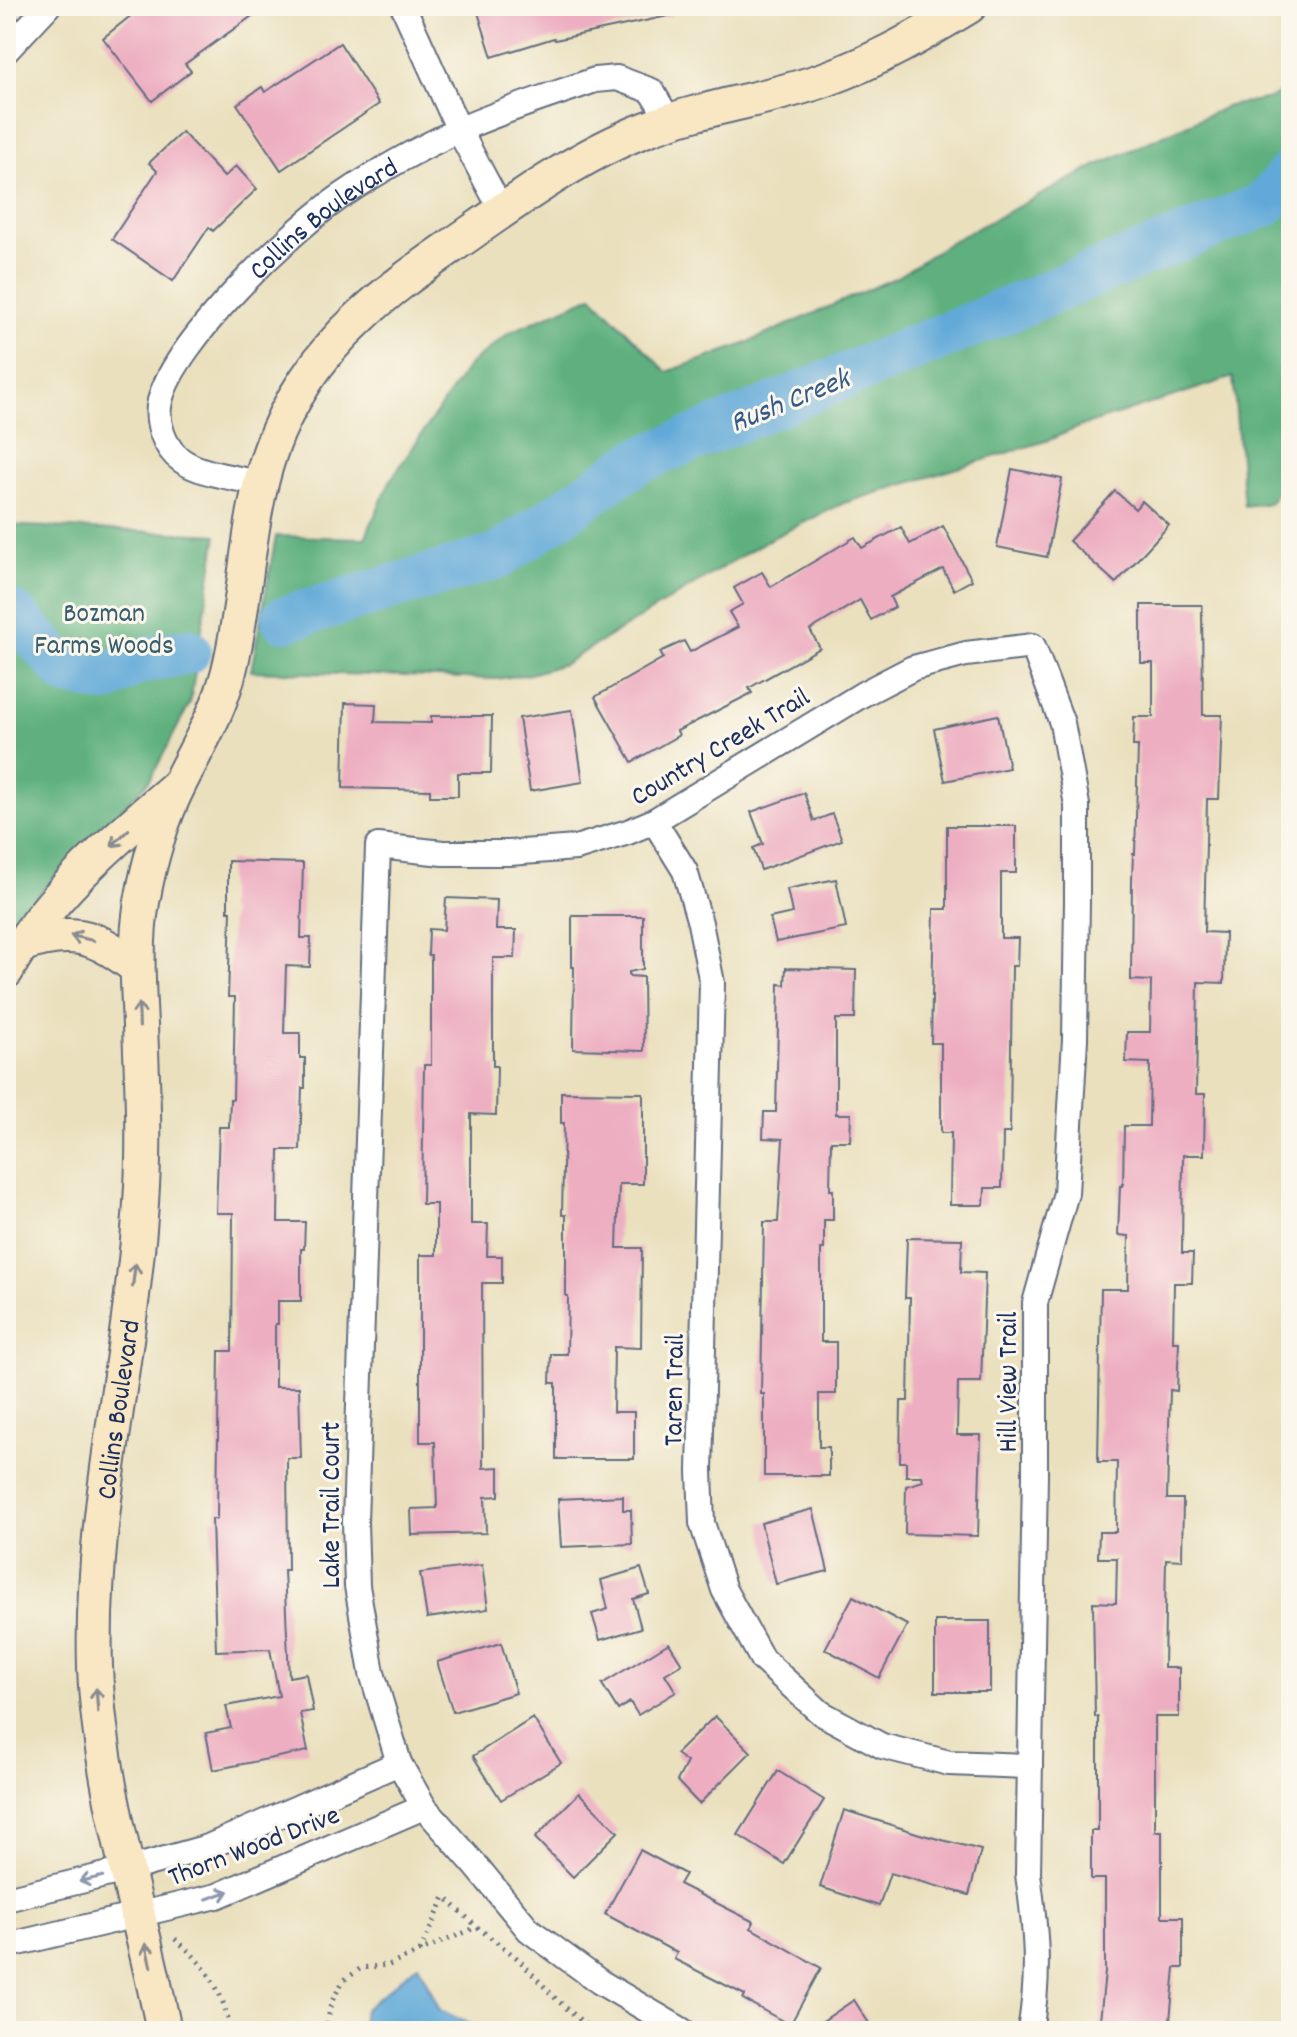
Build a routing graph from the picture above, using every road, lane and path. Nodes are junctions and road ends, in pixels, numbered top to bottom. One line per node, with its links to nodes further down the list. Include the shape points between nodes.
1 (48, 6): 4 (street)
2 (403, 6): 6 (street)
3 (969, 6): 5 (street, Collins Boulevard, via 898,49 822,81)
4 (6, 51)
5 (669, 121): 6 (street, Collins Boulevard, via 652,91 617,78 595,80); 7 (street, Collins Boulevard, via 570,167)
6 (459, 130): 7 (street); 8 (street, Collins Boulevard, via 342,195 302,226 220,308 165,384 159,421 170,449 195,467)
7 (502, 211): 8 (street, Collins Boulevard, via 387,293 334,343 282,425)
8 (262, 484): 10 (street, Collins Boulevard, via 228,677 208,732)
9 (1033, 646): 11 (street, Country Creek Trail, via 966,654 913,668); 16 (street, Hill View Trail, via 1062,723 1077,805 1077,901 1066,1193 1035,1303)
10 (178, 785): 13 (street, Collins Boulevard, one-way to 13, via 38,920); 14 (street, Collins Boulevard, via 147,876)
11 (654, 821): 12 (street, Country Creek Trail, via 576,848 443,853); 16 (street, Taren Trail, via 685,871 712,983 700,1471 702,1523 724,1590 762,1659 821,1713 882,1746 949,1763)
12 (378, 846): 15 (street, Lake Trail Court, via 355,1522 357,1586 372,1673)
13 (13, 958): 14 (street, one-way to 13, via 115,950 78,935 60,934)
14 (137, 968): 18 (street, Collins Boulevard, one-way to 14, via 101,1740 95,1647 100,1536 141,1198 144,1115)
15 (399, 1763): 17 (street, Lake Trail Court); 18 (street, Thorn Wood Drive, via 208,1847)
16 (1030, 1766): 29 (street, Hill View Trail, via 1028,1874 1037,1937 1037,1991)
17 (424, 1807): 20 (street, Thorn Wood Drive, one-way to 17); 28 (street, Lake Trail Court, via 529,1930 600,1982)
18 (126, 1870): 19 (street, Thorn Wood Drive, one-way to 19); 20 (street, Collins Boulevard)
19 (6, 1899)
20 (152, 1924): 22 (street, Thorn Wood Drive); 24 (street, Collins Boulevard, one-way to 20); 25 (path, via 203,1964 226,2007)
21 (477, 1927): 23 (path); 23 (path, via 445,1897); 27 (path)
22 (6, 1946)
23 (420, 1951): 26 (path, via 389,1965 361,1968 343,1981 331,2003)
24 (164, 2031)
25 (231, 2031)
26 (326, 2031)
27 (593, 2031)
28 (683, 2031)
29 (1030, 2031)

